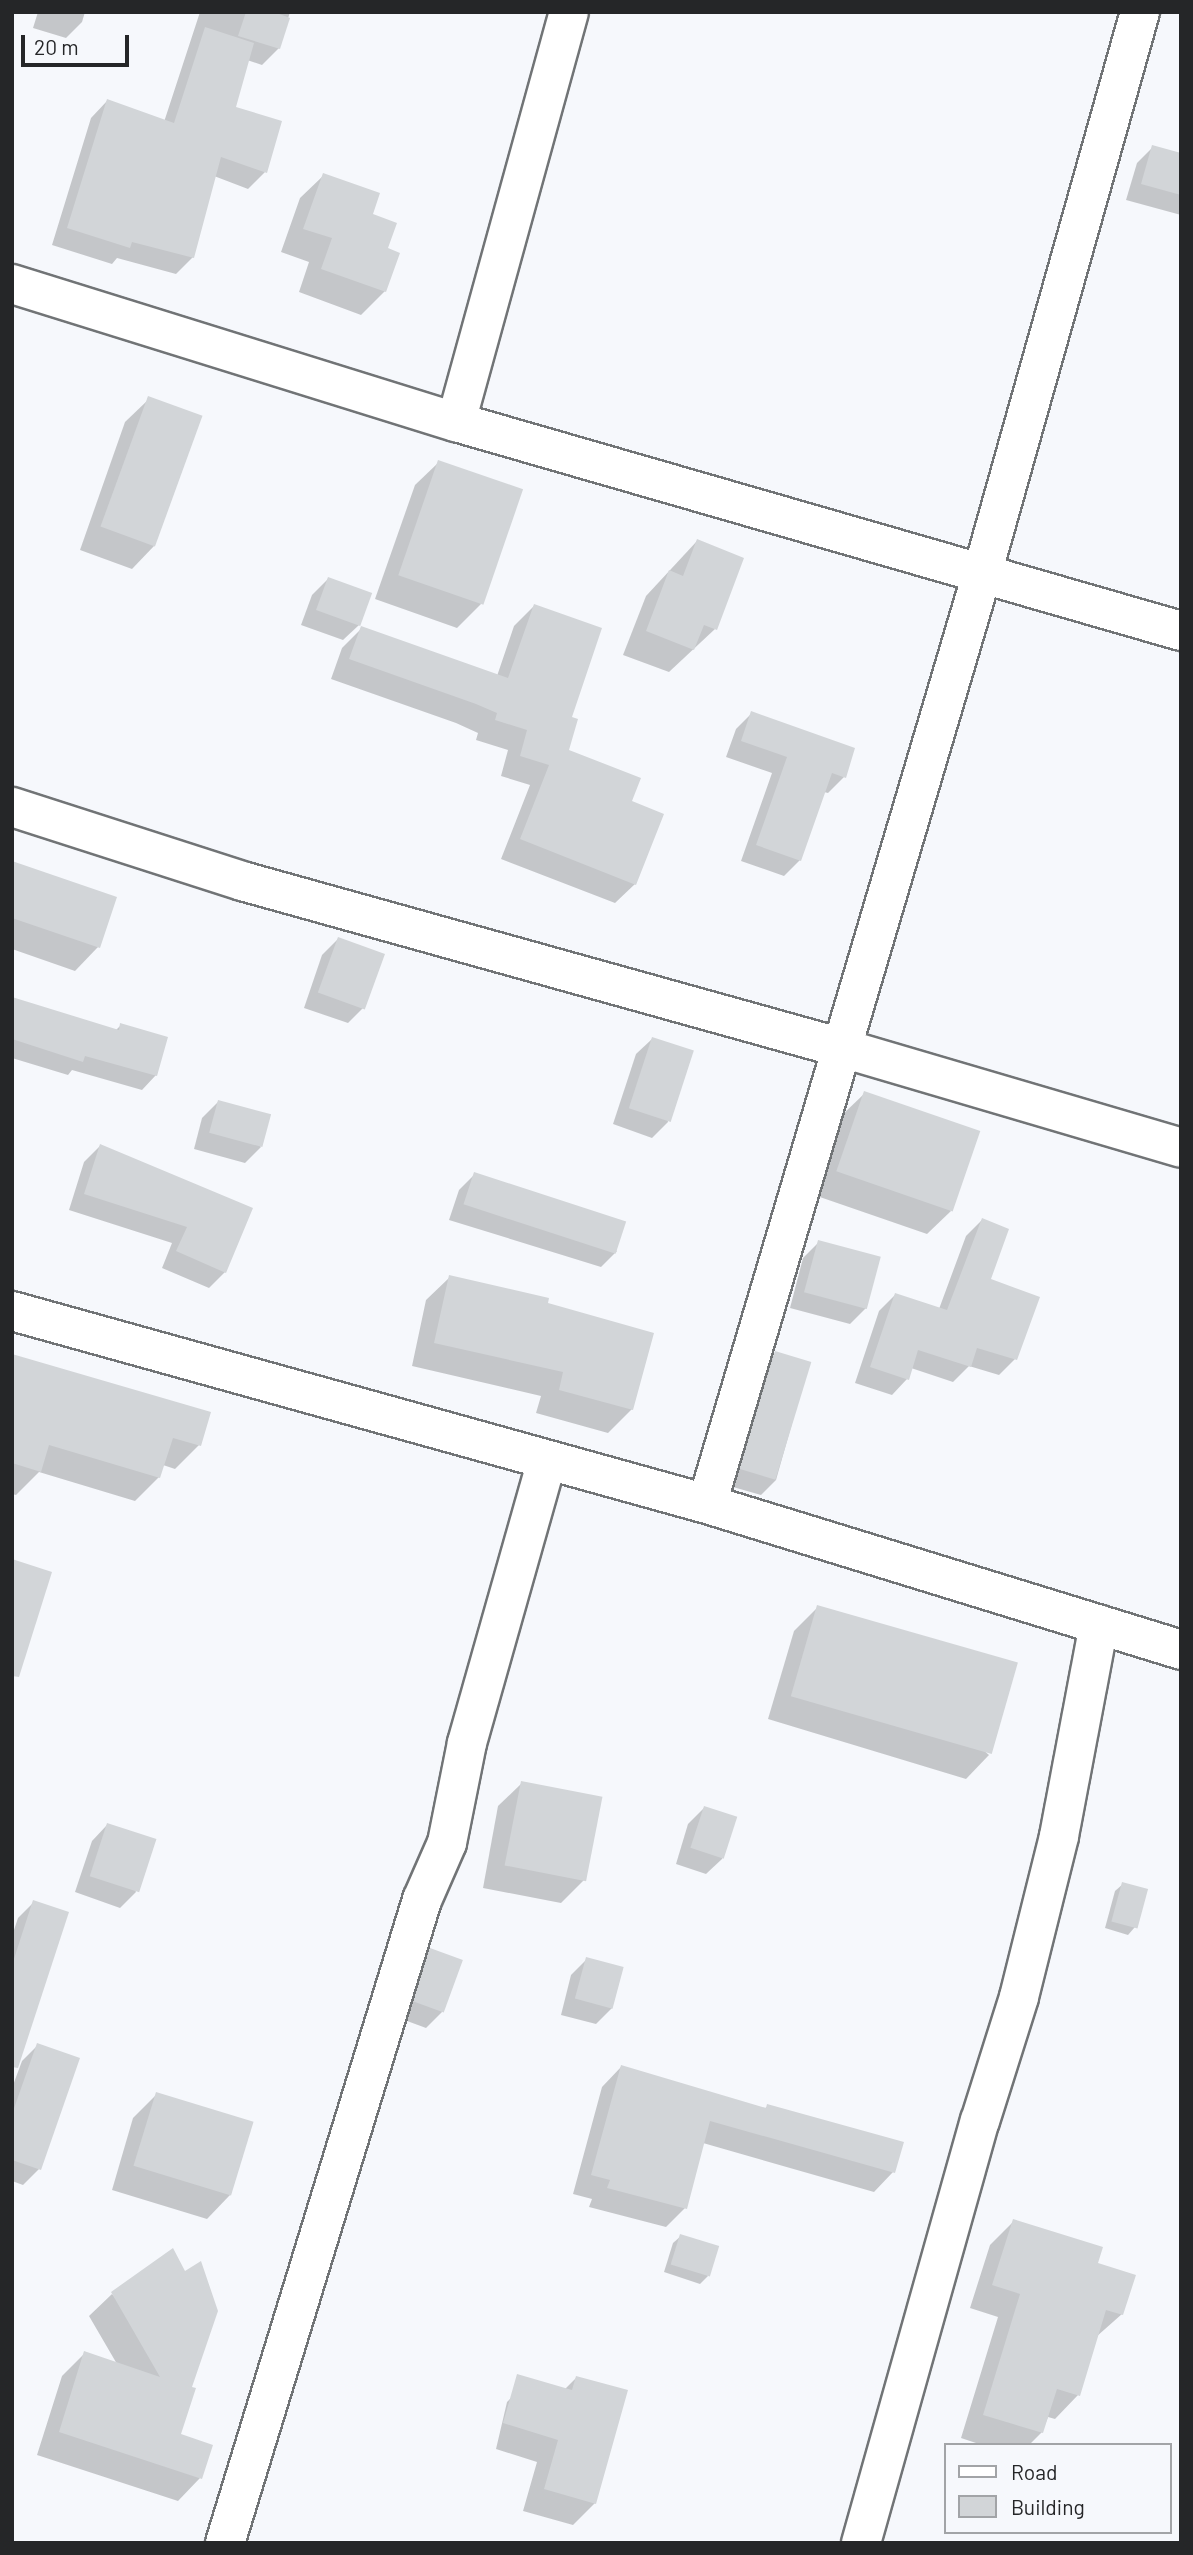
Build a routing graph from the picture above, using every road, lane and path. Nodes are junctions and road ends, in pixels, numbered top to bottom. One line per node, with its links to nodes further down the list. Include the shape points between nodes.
1 (569, 12): 4 (street)
2 (1140, 12): 5 (street)
3 (12, 284): 4 (street)
4 (456, 422): 5 (street)
5 (982, 574): 6 (street); 8 (street)
6 (1181, 631)
7 (12, 807): 8 (street, via 242,881)
8 (842, 1048): 9 (street); 12 (street)
9 (1181, 1148)
10 (12, 1311): 11 (street)
11 (547, 1460): 12 (street); 15 (street, via 467,1743 447,1843 422,1900)
12 (707, 1504): 13 (street)
13 (1098, 1625): 14 (street); 16 (street, via 1059,1836 1019,1997)
14 (1181, 1650)
15 (225, 2543)
16 (861, 2543)

